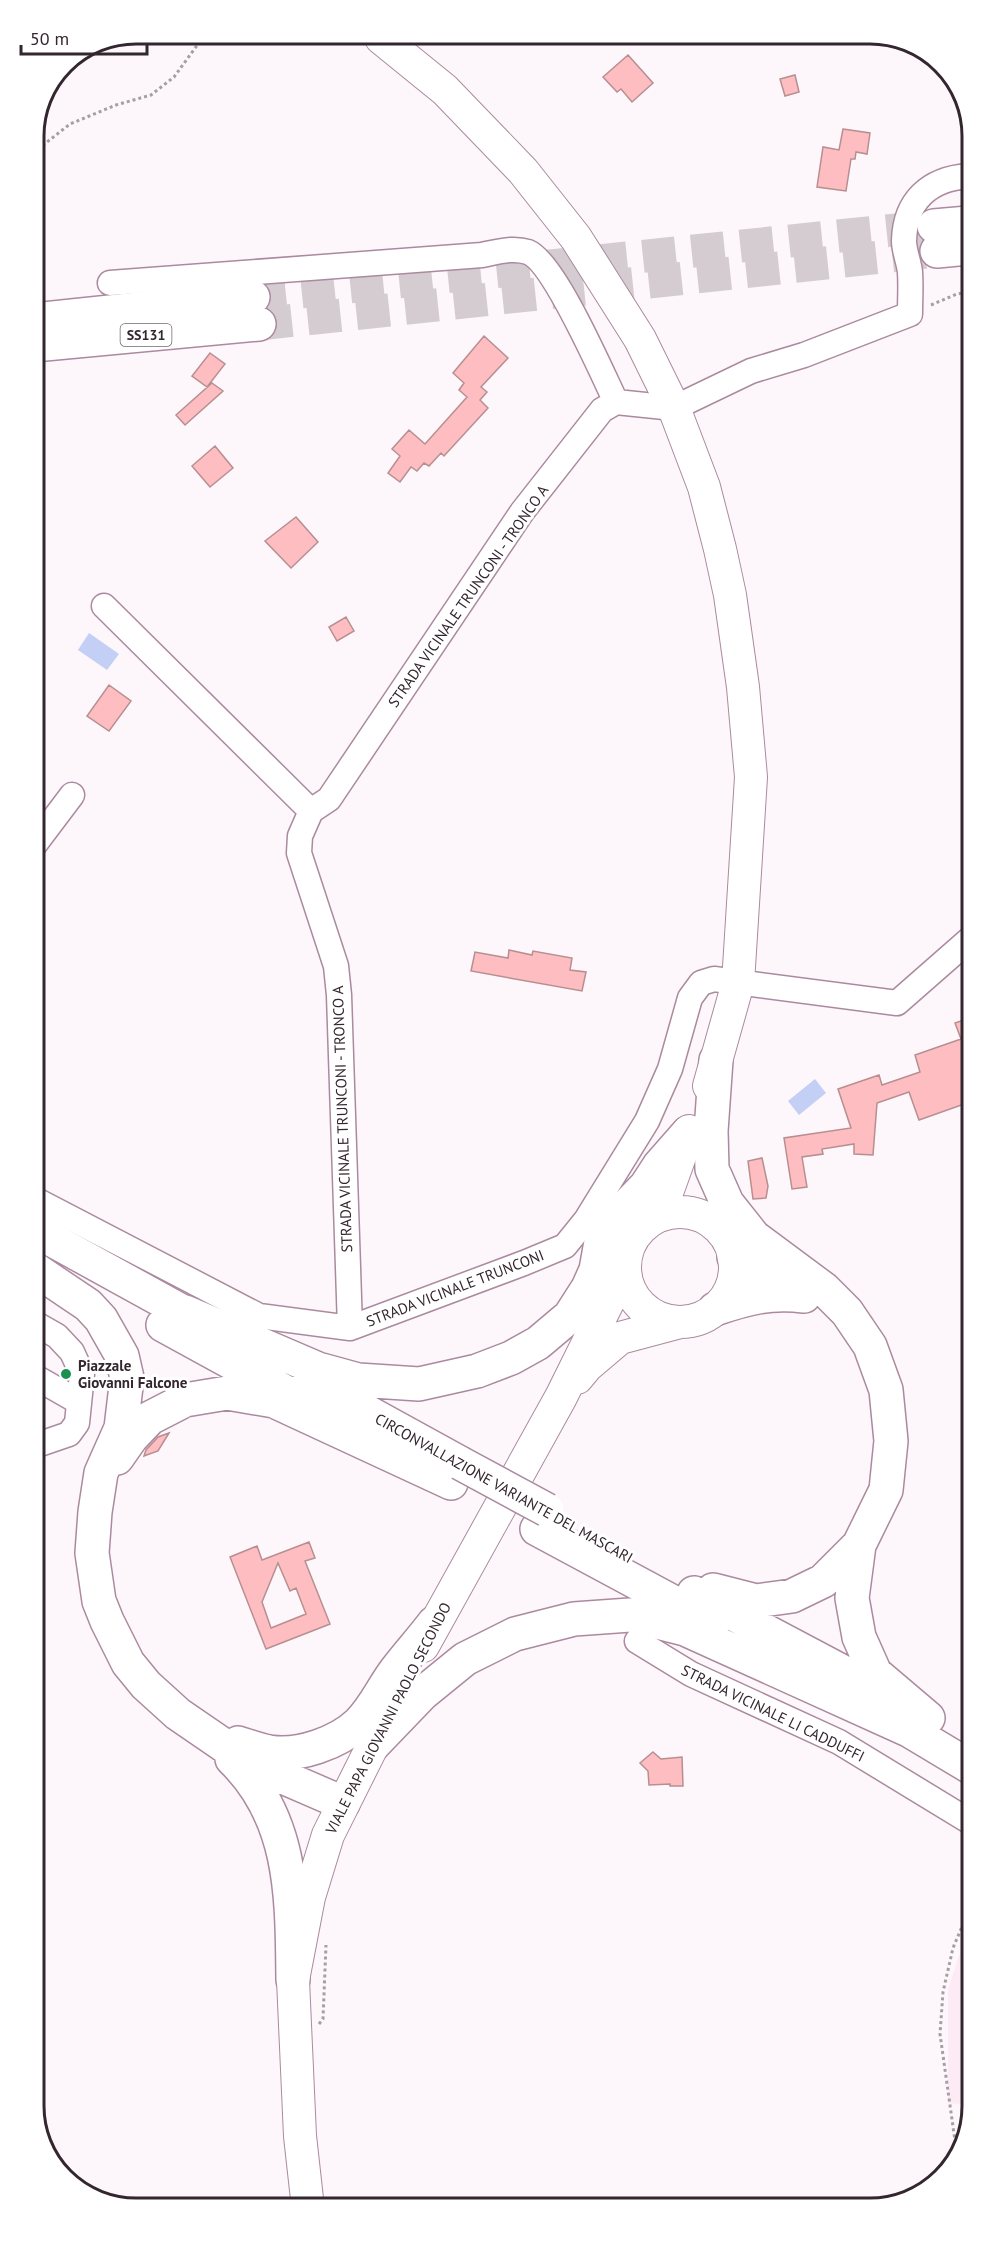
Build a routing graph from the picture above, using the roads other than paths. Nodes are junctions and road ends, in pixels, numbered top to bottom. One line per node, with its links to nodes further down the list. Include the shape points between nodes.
1 (388, 44): 9 (main road, via 445,90 523,171 576,238 640,339)
2 (962, 176): 9 (street, via 929,187 907,214 904,243 910,271 910,314 751,371)
3 (962, 228): 4 (highway)
4 (947, 242)
5 (110, 283): 8 (street, via 482,255 509,249 529,252 553,277)
6 (44, 320): 7 (highway, SS131, via 256,311)
7 (44, 343)
8 (616, 402): 9 (street); 12 (street, STRADA VICINALE TRUNCONI - TRONCO A, via 602,410 522,512 329,799)
9 (674, 408): 15 (main road, via 704,487 720,549 743,687 751,777)
10 (104, 606): 12 (street)
11 (72, 795): 13 (street)
12 (311, 811): 30 (street, STRADA VICINALE TRUNCONI - TRONCO A, via 300,836 299,853 336,966)
13 (44, 832)
14 (962, 946): 15 (street, via 897,1004)
15 (738, 983): 16 (main road); 30 (street, STRADA VICINALE TRUNCONI, via 701,983 690,998 670,1069 646,1121 586,1221 565,1246)
16 (716, 1060): 17 (main road); 32 (highway, via 712,1169 727,1203 754,1237 824,1289 847,1312)
17 (694, 1123): 19 (main road, via 668,1190); 20 (main road, via 699,1167); 28 (highway, via 611,1224 588,1288 570,1316 511,1358 477,1371 419,1384 358,1380 318,1369)
18 (44, 1204): 30 (street, STRADA VICINALE TRUNCONI, via 259,1316)
19 (650, 1220): 20 (main road, via 683,1212 702,1216); 24 (main road, via 631,1241)
20 (719, 1228): 22 (main road)
21 (44, 1235): 28 (highway, CIRCONVALLAZIONE VARIANTE DEL MASCARI)
22 (734, 1257): 26 (highway); 27 (main road, via 734,1280)
23 (44, 1262): 38 (highway, CIRCONVALLAZIONE VARIANTE DEL MASCARI)
24 (625, 1268): 29 (main road, via 638,1302 658,1317); 34 (main road, VIALE PAPA GIOVANNI PAOLO SECONDO)
25 (44, 1275): 39 (highway, via 88,1305 101,1319 122,1356 128,1378 121,1428 101,1473)
26 (816, 1298): 27 (highway, via 749,1297); 32 (highway)
27 (715, 1309): 29 (main road)
28 (184, 1312): 38 (highway, CIRCONVALLAZIONE VARIANTE DEL MASCARI)
29 (683, 1322): 34 (main road, VIALE PAPA GIOVANNI PAOLO SECONDO, via 620,1338 587,1366)
30 (350, 1328)
31 (44, 1329): 35 (street, via 72,1352 82,1374)
32 (870, 1346): 41 (highway, via 886,1390 891,1441 886,1490)
33 (44, 1384): 35 (street)
34 (561, 1397): 43 (main road, VIALE PAPA GIOVANNI PAOLO SECONDO)
35 (78, 1412): 36 (street); 37 (street, via 69,1434)
36 (44, 1428)
37 (44, 1443)
38 (456, 1473): 39 (highway, via 274,1401 226,1392 185,1400 150,1418 114,1463); 40 (highway, CIRCONVALLAZIONE VARIANTE DEL MASCARI)
39 (99, 1495): 46 (highway, via 92,1553 106,1621 135,1674)
40 (542, 1519): 42 (highway, CIRCONVALLAZIONE VARIANTE DEL MASCARI); 45 (highway, CIRCONVALLAZIONE VARIANTE DEL MASCARI)
41 (859, 1545): 42 (highway, via 823,1581 792,1596 756,1601); 45 (highway, via 852,1598 859,1637 875,1673)
42 (651, 1570): 45 (highway, CIRCONVALLAZIONE VARIANTE DEL MASCARI)
43 (435, 1623): 46 (highway, via 359,1723 325,1744 291,1753 270,1753); 48 (main road, VIALE PAPA GIOVANNI PAOLO SECONDO)
44 (637, 1641): 51 (street, STRADA VICINALE LI CADDUFFI, via 691,1674 839,1742)
45 (922, 1725): 47 (highway, CIRCONVALLAZIONE VARIANTE DEL MASCARI); 48 (highway, via 685,1629 630,1615 574,1619 515,1634 465,1659 422,1694); 49 (highway, CIRCONVALLAZIONE VARIANTE DEL MASCARI)
46 (200, 1729): 50 (highway, via 248,1762); 52 (highway, via 250,1777 272,1813 288,1873)
47 (962, 1739)
48 (372, 1746): 50 (main road, VIALE PAPA GIOVANNI PAOLO SECONDO)
49 (962, 1759)
50 (343, 1803): 52 (main road, VIALE PAPA GIOVANNI PAOLO SECONDO, via 315,1876)
51 (962, 1817)
52 (293, 1980): 53 (main road, VIALE PAPA GIOVANNI PAOLO SECONDO)
53 (300, 2136): 54 (main road, VIALE PAPA GIOVANNI PAOLO SECONDO); 55 (main road, VIALE PAPA GIOVANNI PAOLO SECONDO)
54 (292, 2198)
55 (307, 2198)

